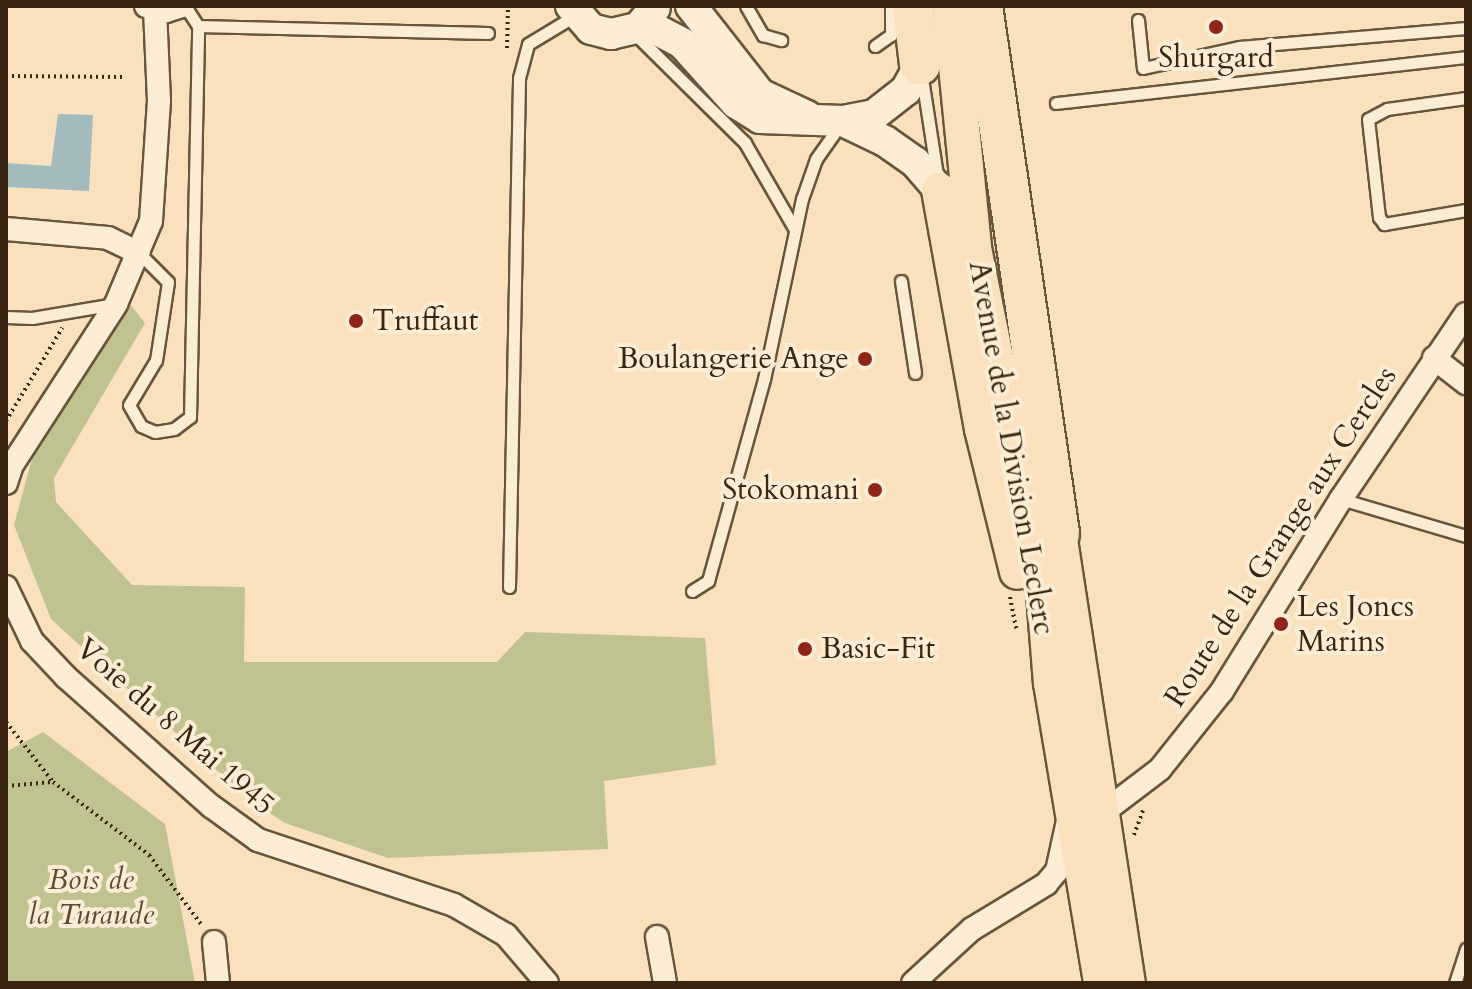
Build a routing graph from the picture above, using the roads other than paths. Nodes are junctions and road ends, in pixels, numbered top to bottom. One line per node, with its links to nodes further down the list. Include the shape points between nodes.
1 (184, 6): 8 (street); 12 (lane)
2 (691, 6): 21 (street, via 760,94)
3 (746, 6): 15 (lane, via 763,35)
4 (891, 6): 16 (lane, via 891,35)
5 (913, 6): 18 (highway)
6 (950, 6): 41 (main road, Avenue de la Division Leclerc, via 974,248 1044,595)
7 (982, 6): 36 (highway, Avenue de la Division Leclerc)
8 (150, 8): 26 (street, via 159,101 151,221)
9 (574, 10): 10 (street, via 601,33); 39 (lane, via 528,44 519,78)
10 (644, 20): 21 (street, via 682,43 748,112 760,118); 24 (lane, via 745,143)
11 (1138, 20): 13 (lane, via 1143,68 1239,47)
12 (198, 26): 14 (lane); 26 (lane, via 190,417 174,429 155,432 141,426 129,405 156,360 168,282)
13 (1466, 28)
14 (488, 33)
15 (781, 40)
16 (875, 46)
17 (1466, 57): 20 (lane)
18 (920, 65): 21 (street, via 892,104 874,115); 22 (lane)
19 (1466, 98): 23 (lane, via 1387,109 1368,119 1384,224)
20 (1056, 103)
21 (830, 121): 22 (street, via 885,141 915,162); 24 (lane)
22 (939, 190): 41 (main road, via 982,429 1024,600)
23 (1466, 210)
24 (794, 228): 40 (lane, via 708,581)
25 (6, 229): 26 (street, via 108,238)
26 (139, 253): 28 (street)
27 (901, 281): 32 (lane)
28 (116, 304): 30 (lane); 34 (street, via 12,465)
29 (1466, 314): 31 (street, Route de la Grange aux Cercles)
30 (6, 317)
31 (1434, 358): 33 (street); 35 (street, Route de la Grange aux Cercles)
32 (915, 373)
33 (1466, 383)
34 (6, 483)
35 (1341, 499): 37 (lane); 43 (street, Route de la Grange aux Cercles, via 1222,691 1160,769)
36 (1059, 533): 43 (main road, Avenue de la Division Leclerc)
37 (1466, 536)
38 (6, 587): 48 (street, Voie du 8 Mai 1945, via 32,641 211,806 258,840 454,905 506,935)
39 (509, 587)
40 (692, 591)
41 (1051, 683): 42 (main road, Avenue de la Division Leclerc)
42 (1073, 796): 50 (street, via 1057,871 1046,884 972,929); 51 (main road, Avenue de la Division Leclerc)
43 (1101, 814): 52 (main road, Avenue de la Division Leclerc)
44 (657, 937): 49 (street)
45 (214, 942): 47 (street)
46 (1466, 949): 53 (lane)
47 (218, 983)
48 (547, 983)
49 (665, 983)
50 (913, 983)
51 (1101, 983)
52 (1128, 983)
53 (1455, 983)

